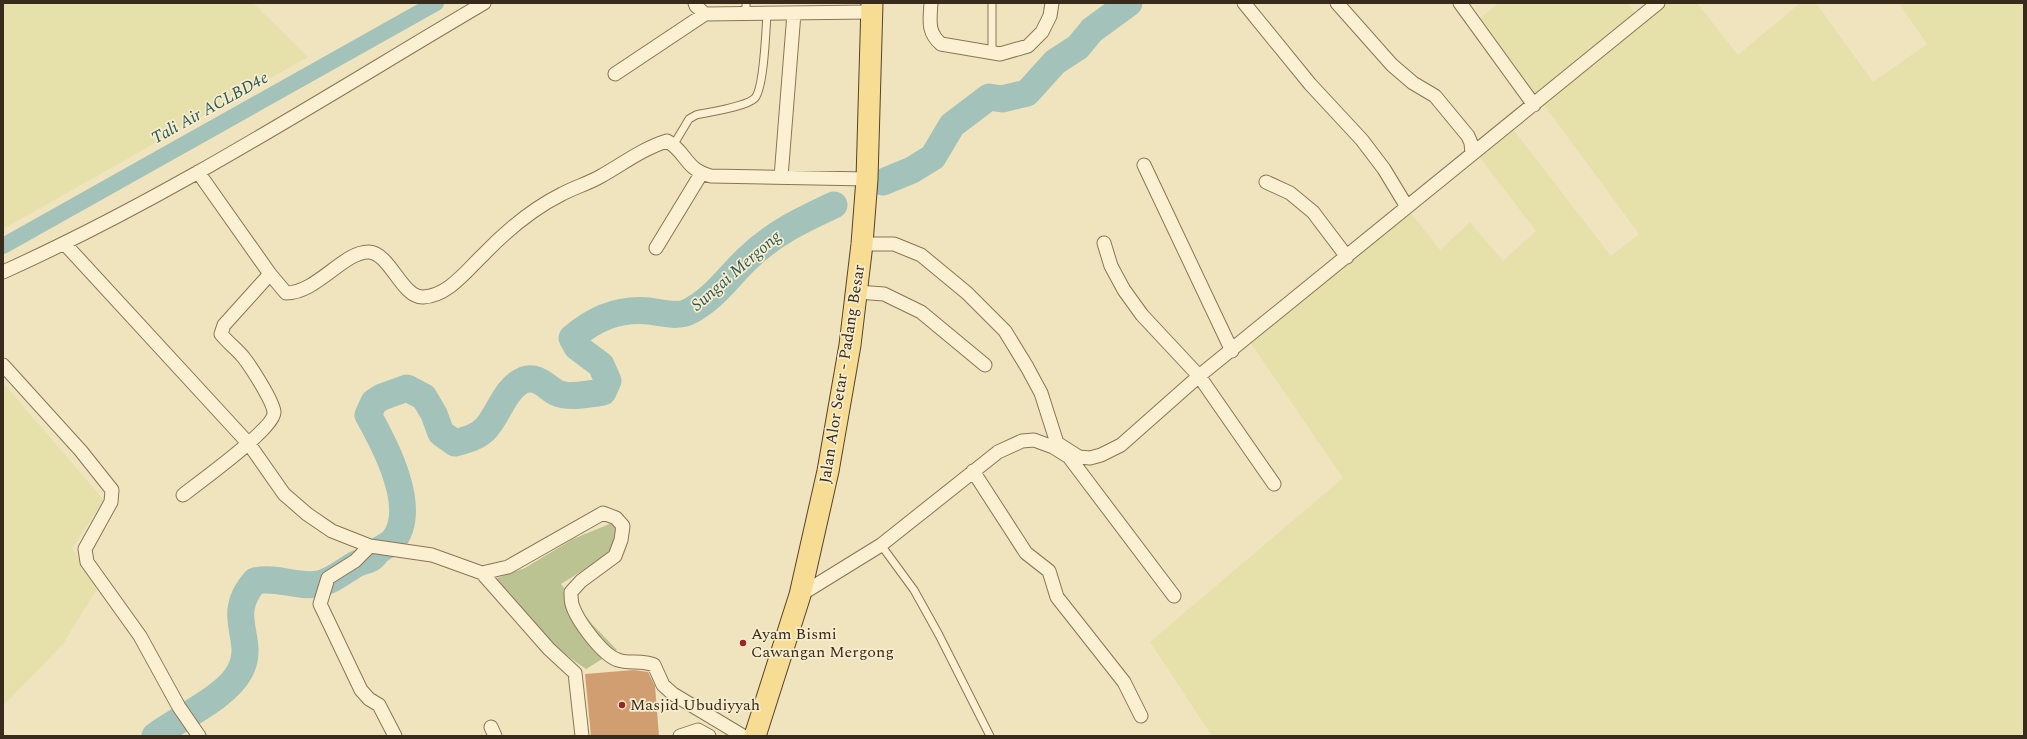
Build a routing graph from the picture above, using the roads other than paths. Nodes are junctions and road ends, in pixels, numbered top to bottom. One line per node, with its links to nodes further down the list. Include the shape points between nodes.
1 (484, 3): 22 (street)
2 (695, 3): 14 (street)
3 (930, 3): 16 (street, via 930,28 933,38 941,44)
4 (992, 3): 16 (lane)
5 (1052, 3): 16 (street, via 1050,16 1042,32 1028,46 1000,54)
6 (1244, 3): 27 (street, via 1310,84 1362,140 1384,169)
7 (1337, 3): 20 (street, via 1392,65 1435,96 1468,136)
8 (1460, 3): 18 (street)
9 (1658, 3): 18 (street)
10 (746, 8): 14 (street); 15 (street)
11 (808, 8): 12 (street); 13 (street)
12 (872, 8): 25 (main road, Jalan Alor Setar - Padang Besar)
13 (794, 13): 15 (street); 24 (street)
14 (705, 14): 17 (street)
15 (767, 14): 19 (lane, via 760,85 755,98 748,103 696,115 689,119)
16 (992, 52)
17 (615, 74)
18 (1534, 105): 20 (street)
19 (674, 144): 23 (street, via 689,165); 34 (street, via 667,141 656,144 601,176 560,194 507,231 456,282 436,296 420,298 409,290 378,256 369,252 356,255 311,286 296,293 286,293)
20 (1472, 154): 27 (street)
21 (1144, 165): 36 (street)
22 (198, 172): 28 (street); 34 (street)
23 (702, 174): 24 (street); 31 (street)
24 (781, 177): 25 (street)
25 (867, 178): 30 (main road, Jalan Alor Setar - Padang Besar)
26 (1266, 182): 32 (street, via 1290,193 1313,212)
27 (1407, 207): 32 (street)
28 (64, 243): 33 (street); 42 (street)
29 (1104, 243): 39 (street, via 1111,266 1124,290 1142,315)
30 (862, 244): 35 (main road, Jalan Alor Setar - Padang Besar); 41 (street, via 894,244 920,255 966,293 1005,331 1041,393)
31 (656, 248)
32 (1347, 257): 36 (street)
33 (3, 272)
34 (270, 274): 42 (street, via 224,325 221,334 244,358 274,412 272,420)
35 (857, 292): 38 (street, via 884,294 921,312); 49 (main road, Jalan Alor Setar - Padang Besar, via 828,471)
36 (1232, 351): 39 (street)
37 (3, 365): 52 (street, via 81,451 112,490 112,502 85,549 87,562 140,636 179,707)
38 (985, 365)
39 (1199, 376): 41 (street, via 1121,445 1101,455 1079,457); 44 (street)
40 (1034, 440): 41 (street); 43 (street, via 1022,441 998,452); 50 (street, via 1053,447 1069,457)
41 (1057, 443)
42 (249, 444): 45 (street); 47 (street, via 284,494 307,514 332,531)
43 (972, 471): 46 (street); 51 (street, via 1026,553 1050,571 1057,597 1124,682)
44 (1274, 484)
45 (182, 495)
46 (881, 545): 49 (street); 59 (lane, via 914,590)
47 (372, 547): 48 (street, via 432,555); 53 (street, via 328,578 320,604 361,690 379,705)
48 (482, 573): 54 (street, via 544,644 575,674); 57 (street, via 508,567 604,513 616,518 623,526 615,556 581,581 571,592 572,603 582,623 604,650 618,660 643,661 654,665 663,685 673,694)
49 (800, 595): 58 (main road, Jalan Alor Setar - Padang Besar)
50 (1174, 596)
51 (1141, 716)
52 (198, 735)
53 (395, 736)
54 (582, 736)
55 (680, 736): 56 (street, via 698,730)
56 (709, 736)
57 (743, 736)
58 (755, 736)
59 (990, 736)

